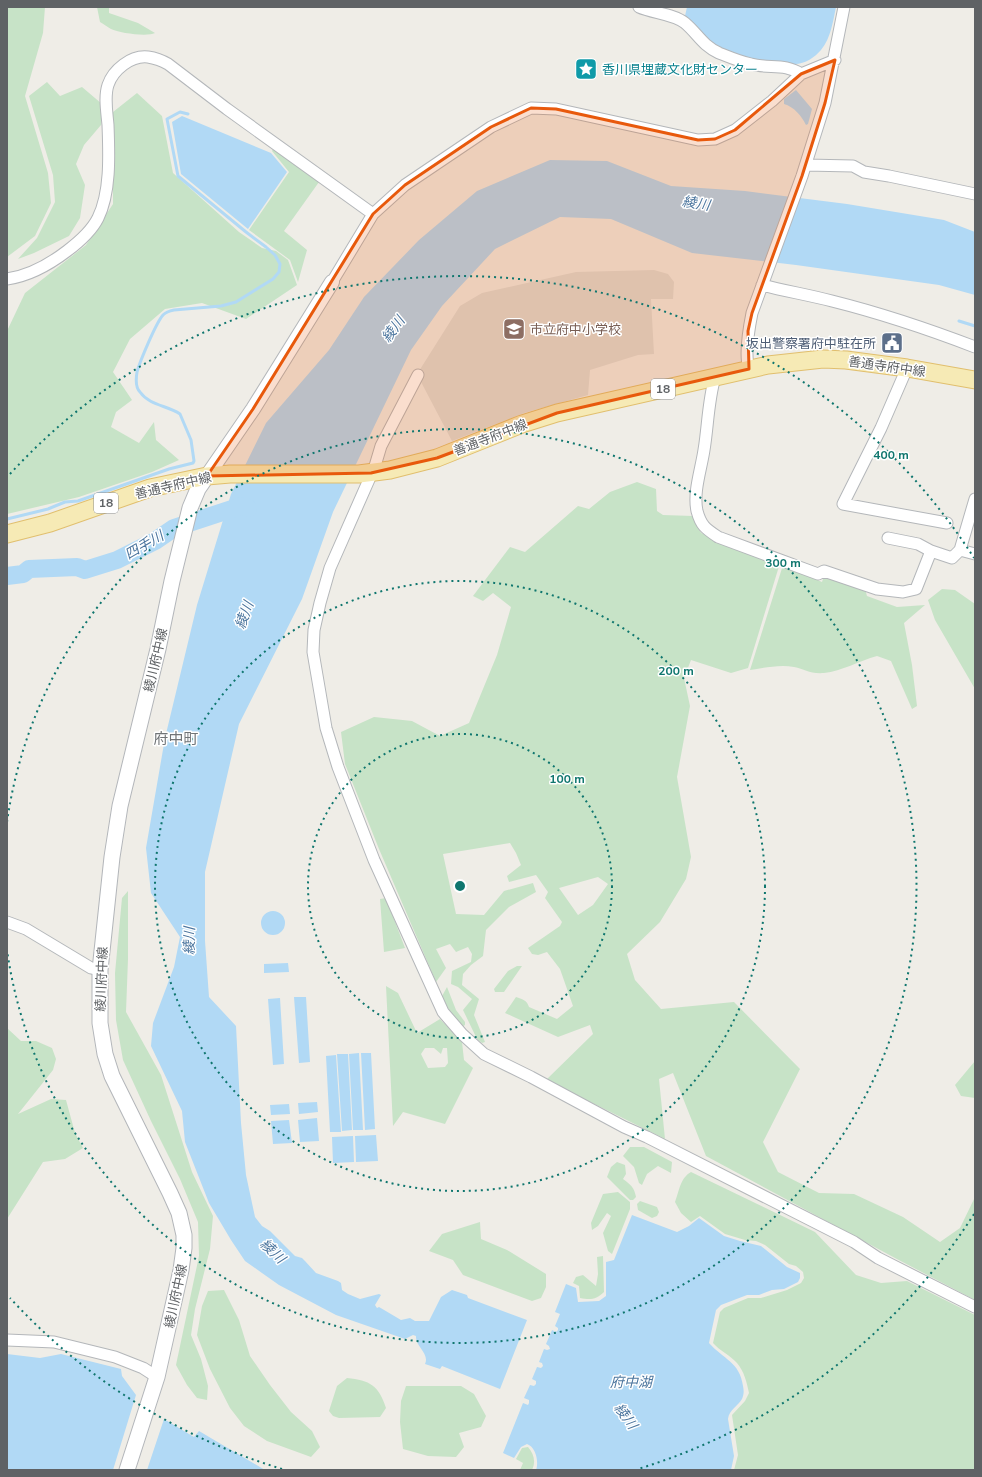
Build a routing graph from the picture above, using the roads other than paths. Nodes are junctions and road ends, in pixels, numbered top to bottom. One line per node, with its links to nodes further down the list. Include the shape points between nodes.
1 (639, 7): 4 (street, via 684,22 702,42 719,53 751,64 792,68)
2 (844, 7): 3 (street)
3 (835, 60): 4 (street); 5 (street)
4 (802, 74): 7 (street, via 735,130 715,139 698,140 556,109 530,108 491,127 405,185)
5 (806, 165): 6 (street, via 853,166 864,172); 10 (street)
6 (975, 194)
7 (373, 214): 8 (street, via 168,64 146,56 121,67 108,86 108,174 104,204 98,219 83,239 64,254 30,273); 9 (street)
8 (7, 279)
9 (332, 282): 18 (street, via 253,409)
10 (763, 284): 11 (street, via 860,308); 13 (street, via 748,331)
11 (975, 347)
12 (907, 368): 13 (main road, 善通寺府中線 / 18, via 854,360 822,359); 16 (main road, 善通寺府中線 / 18); 20 (street, via 881,428 843,504)
13 (749, 369): 15 (main road, 善通寺府中線 / 18)
14 (418, 375): 17 (street)
15 (715, 377): 17 (main road, 善通寺府中線 / 18, via 557,413 437,458); 24 (street, via 696,495 698,512 704,528 718,536 818,574 824,571 877,588 903,592 916,589)
16 (975, 380)
17 (365, 474): 18 (main road, 善通寺府中線 / 18); 28 (street, via 330,568 314,630 314,652 326,728 341,773 374,860 443,1012 484,1054 854,1242 878,1258)
18 (207, 476): 21 (main road, 善通寺府中線 / 18, via 150,488 50,523); 27 (main road, 綾川府中線, via 198,489 187,518 120,806)
19 (975, 499): 23 (street)
20 (947, 523)
21 (7, 534)
22 (888, 538): 24 (street, via 918,544)
23 (960, 550): 24 (street, via 952,558); 25 (street)
24 (931, 551)
25 (975, 554)
26 (7, 922): 27 (street, via 26,929 91,968)
27 (100, 970): 30 (main road, 綾川府中線, via 100,1023 104,1054 112,1076 170,1192 179,1213 184,1235 181,1270)
28 (975, 1307)
29 (7, 1340): 30 (street, via 54,1342 115,1357 143,1368)
30 (157, 1377): 31 (main road, 綾川府中線)
31 (127, 1470)

